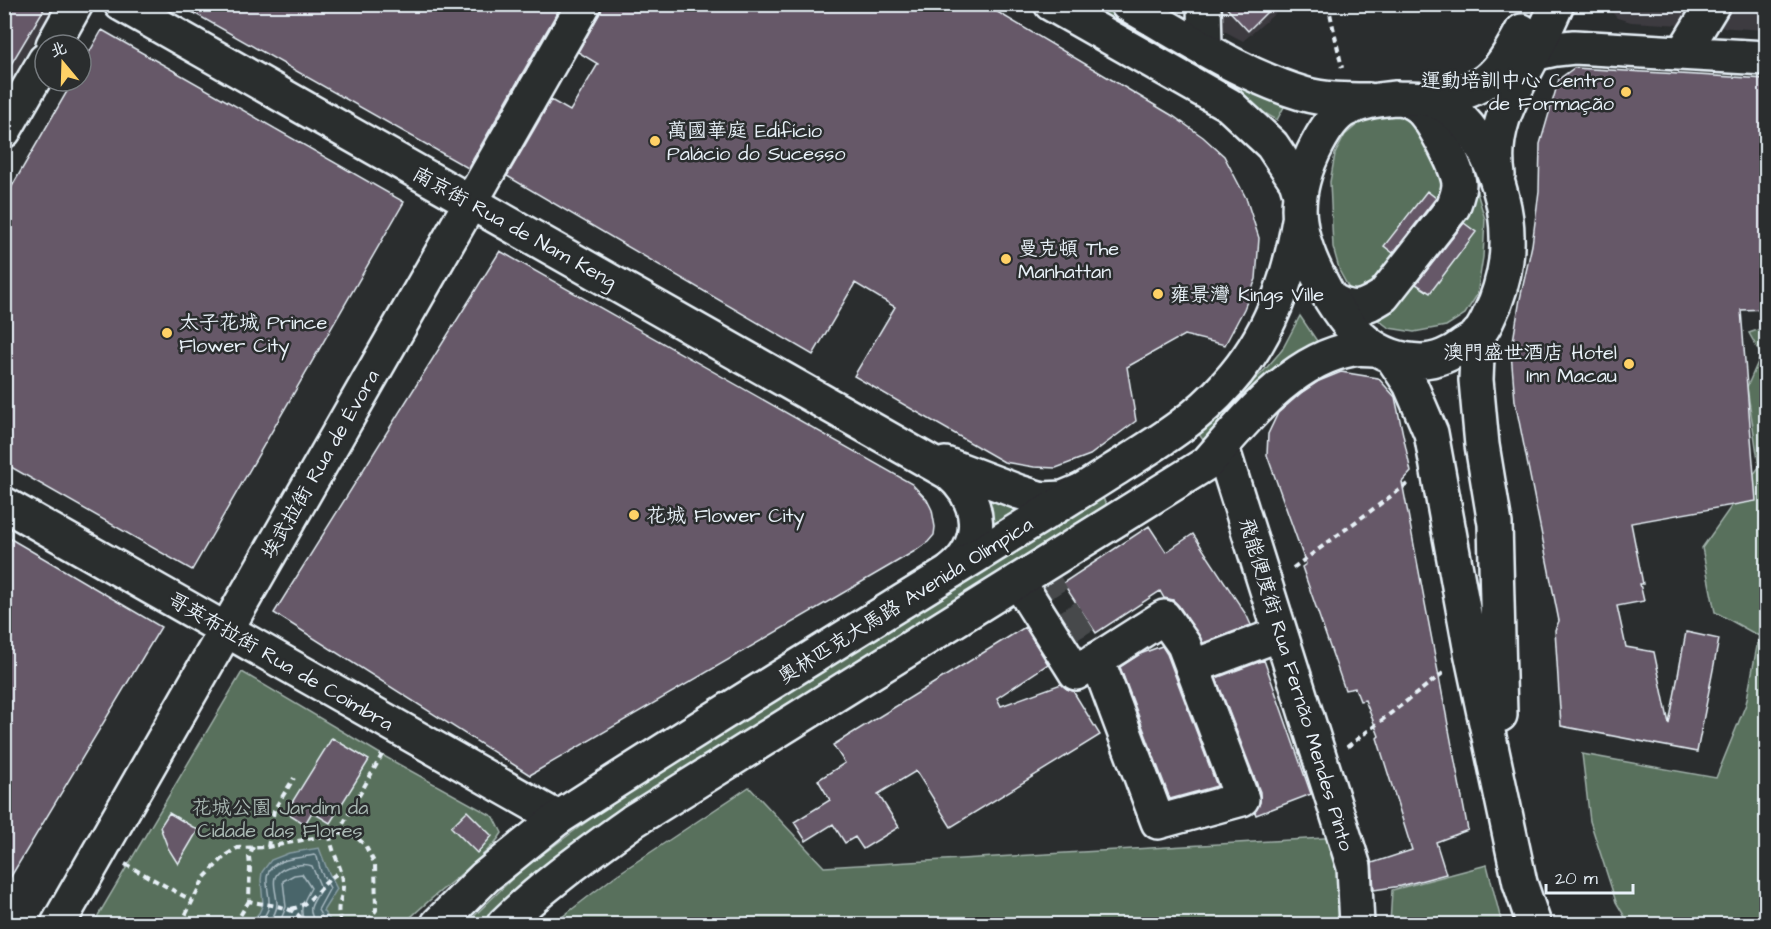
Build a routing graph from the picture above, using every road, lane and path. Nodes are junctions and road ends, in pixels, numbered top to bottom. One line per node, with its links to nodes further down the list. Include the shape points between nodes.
1 (76, 4): 11 (main road)
2 (121, 4): 22 (main road, 南京街 Rua de Nam Keng)
3 (585, 4): 22 (main road, 埃武拉街 Rua de Évora)
4 (1051, 4): 23 (main road, via 1229,105 1272,145 1296,181)
5 (1127, 4): 13 (main road)
6 (1204, 4): 13 (main road)
7 (1329, 4): 19 (path)
8 (1536, 4): 18 (main road, via 1505,63 1487,82 1448,97)
9 (1557, 4): 12 (main road, via 1559,23); 15 (main road)
10 (1713, 4): 14 (main road)
11 (60, 33)
12 (1574, 47): 14 (main road); 15 (main road)
13 (1205, 48): 19 (main road, via 1253,76 1306,95)
14 (1683, 53): 16 (main road)
15 (1533, 54): 21 (main road, via 1505,109 1497,139)
16 (1767, 58)
17 (33, 81): 20 (main road)
18 (1418, 99): 19 (main road); 21 (main road, via 1454,113 1471,129); 24 (main road, via 1455,168 1459,191 1453,207 1383,296 1356,309)
19 (1359, 100): 23 (main road, via 1327,128 1306,171)
20 (4, 131)
21 (1501, 194): 25 (main road, via 1508,237 1505,262 1499,292)
22 (471, 202): 28 (main road, 南京街 Rua de Nam Keng); 37 (main road, 埃武拉街 Rua de Évora)
23 (1300, 207): 24 (main road, via 1308,253); 30 (main road, 奧林匹克大馬路 Avenida Olímpica, via 1289,270 1278,302 1259,340 1229,382 1174,432)
24 (1332, 300): 26 (main road, via 1355,333)
25 (1478, 334): 26 (main road, via 1452,354 1423,361); 32 (main road, via 1476,380 1495,524)
26 (1384, 353): 27 (main road, via 1353,349 1296,372); 29 (main road, via 1410,384 1421,406)
27 (1222, 447): 35 (main road, via 1207,463); 36 (main road, 飛能便度街 Rua Fernão Mendes Pinto)
28 (909, 450): 30 (main road, 南京街 Rua de Nam Keng, via 1032,497 1052,499); 33 (main road, 南京街 Rua de Nam Keng, via 949,473 963,486 972,503 973,540 964,558)
29 (1437, 462): 34 (main road); 36 (path)
30 (1082, 490): 33 (main road, 奧林匹克大馬路 Avenida Olímpica)
31 (4, 504): 37 (main road, 哥英布拉街 Rua de Coimbra)
32 (1496, 564): 34 (main road, via 1486,576 1478,578 1467,579); 45 (main road)
33 (951, 571): 46 (main road, 奧林匹克大馬路 Avenida Olímpica)
34 (1457, 573): 39 (main road)
35 (1018, 581): 40 (main road, via 1076,673); 63 (main road, via 633,821)
36 (1266, 588): 38 (main road, 飛能便度街 Rua Fernão Mendes Pinto)
37 (226, 630): 42 (main road, 哥英布拉街 Rua de Coimbra); 51 (main road, 埃武拉街 Rua de Évora)
38 (1280, 634): 41 (main road); 43 (main road, 飛能便度街 Rua Fernão Mendes Pinto)
39 (1471, 652): 43 (path); 45 (main road)
40 (1097, 659): 41 (main road, via 1164,617 1184,645); 41 (main road, via 1158,822 1242,799)
41 (1192, 667)
42 (399, 728): 46 (main road, 哥英布拉街 Rua de Coimbra); 47 (path)
43 (1323, 766): 64 (main road, 飛能便度街 Rua Fernão Mendes Pinto, via 1354,867)
44 (294, 778): 49 (path, via 274,810)
45 (1502, 799): 65 (main road, via 1520,883)
46 (558, 818): 62 (main road, 奧林匹克大馬路 Avenida Olímpica, via 485,877)
47 (338, 833): 48 (path); 61 (path, via 355,836 375,864 376,910)
48 (330, 835): 49 (path); 52 (path)
49 (268, 847): 50 (path)
50 (253, 848): 53 (path, via 237,848 226,855 204,878); 54 (path, via 249,857)
51 (102, 850): 53 (path); 56 (main road, 埃武拉街 Rua de Évora)
52 (341, 872): 55 (path, via 334,874 308,902); 60 (path, via 343,893 337,906)
53 (191, 900): 57 (path)
54 (249, 901): 55 (path); 58 (path)
55 (291, 909): 59 (path)
56 (58, 924)
57 (181, 924)
58 (234, 924)
59 (304, 924)
60 (342, 924)
61 (366, 924)
62 (438, 924)
63 (504, 924)
64 (1357, 924)
65 (1534, 924)

